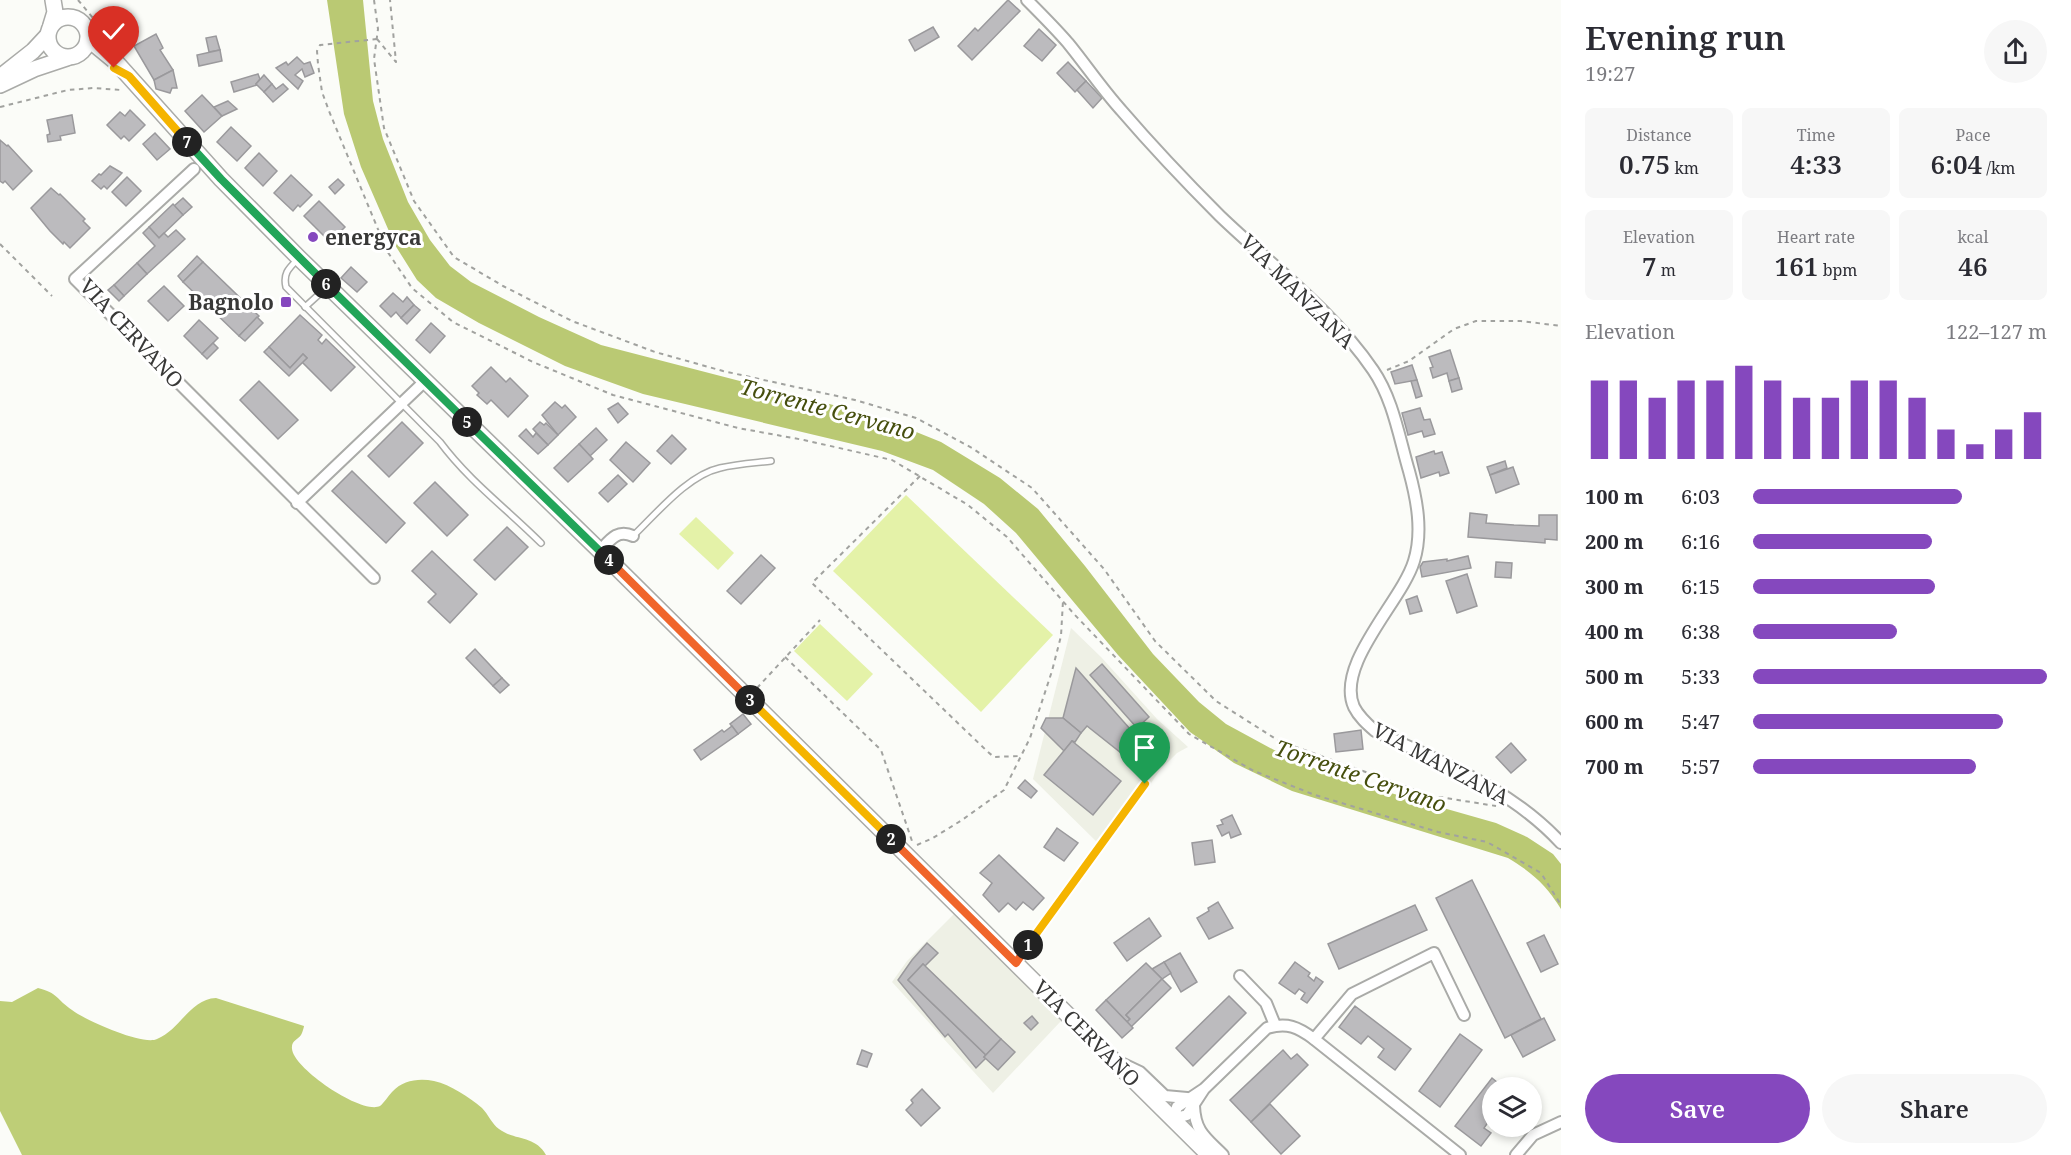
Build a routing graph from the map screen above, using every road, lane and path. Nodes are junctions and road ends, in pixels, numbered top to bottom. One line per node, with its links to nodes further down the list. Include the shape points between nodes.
1 (53, 0): 7 (main road, via 55,12)
2 (62, 0): 6 (main road)
3 (374, 0): 9 (path)
4 (390, 0): 9 (path, via 396,62)
5 (1027, 0): 22 (street, VIA MANZANA, via 1067,41 1120,110 1220,215 1337,324)
6 (73, 17): 7 (main road, via 61,18); 8 (main road, via 83,23)
7 (49, 31): 10 (main road, via 51,48 61,57); 11 (main road, via 33,51)
8 (88, 39): 10 (main road, via 84,50); 12 (main road, VIA CERVANO, via 116,62)
9 (377, 39): 26 (path, via 322,43 317,51 322,92 387,251 412,288 453,322 533,362 613,395 738,428 891,460); 38 (path, via 375,59 384,128 414,201 454,256 572,321 655,352 915,418 972,448 1032,488 1104,569 1155,641 1216,700 1279,741 1433,796 1496,806)
10 (70, 57): 12 (main road, via 105,63); 13 (main road)
11 (0, 77)
12 (126, 83): 14 (path, via 68,90); 17 (main road, VIA CERVANO)
13 (0, 85)
14 (0, 107)
15 (194, 169): 27 (street, VIA CERVANO, via 75,279)
16 (0, 244): 19 (path)
17 (299, 258): 18 (main road, VIA CERVANO); 20 (lane, via 288,268 284,281)
18 (328, 286): 20 (lane); 23 (main road, VIA CERVANO)
19 (52, 296)
20 (305, 307): 24 (lane)
21 (1561, 326): 22 (path, via 1476,321 1454,329 1409,361)
22 (1376, 374): 38 (street, VIA MANZANA, via 1393,413 1415,493 1418,523 1415,559 1409,573 1357,663 1350,693 1354,707 1375,731 1491,786)
23 (425, 381): 24 (street); 30 (main road, VIA CERVANO)
24 (402, 403): 27 (street); 29 (lane, via 454,461)
25 (771, 461): 28 (lane, via 718,468 703,475 680,491)
26 (920, 476): 32 (path, via 968,505 1007,537); 36 (path, via 812,583 994,757)
27 (297, 502): 31 (street, VIA CERVANO)
28 (633, 536): 30 (street, via 617,534)
29 (542, 543)
30 (600, 551): 41 (main road, VIA CERVANO)
31 (374, 578)
32 (1063, 601): 36 (path, via 1061,636 1052,671); 40 (path, via 1189,734 1254,771 1315,795 1438,832 1486,842 1541,873)
33 (820, 620): 34 (path)
34 (785, 657): 35 (path); 36 (path, via 881,750 914,846 962,820 1004,790)
35 (756, 690)
36 (1022, 756)
37 (1145, 784): 41 (lane)
38 (1517, 804): 39 (street, VIA MANZANA)
39 (1561, 843)
40 (1561, 904)
41 (1016, 963): 46 (main road, VIA CERVANO)
42 (1240, 976): 44 (street, via 1266,1003)
43 (1464, 1015): 45 (street, via 1434,953 1352,994)
44 (1275, 1025): 45 (street, via 1290,1025); 47 (street, via 1267,1028)
45 (1314, 1039): 52 (street)
46 (1112, 1059): 47 (street, via 1140,1072 1165,1096); 48 (main road, VIA CERVANO)
47 (1191, 1102): 48 (street, via 1187,1115); 51 (street, via 1197,1128)
48 (1173, 1119): 50 (main road, VIA CERVANO)
49 (1561, 1122): 53 (street, via 1533,1135)
50 (1209, 1155)
51 (1223, 1155)
52 (1460, 1155)
53 (1516, 1155)

